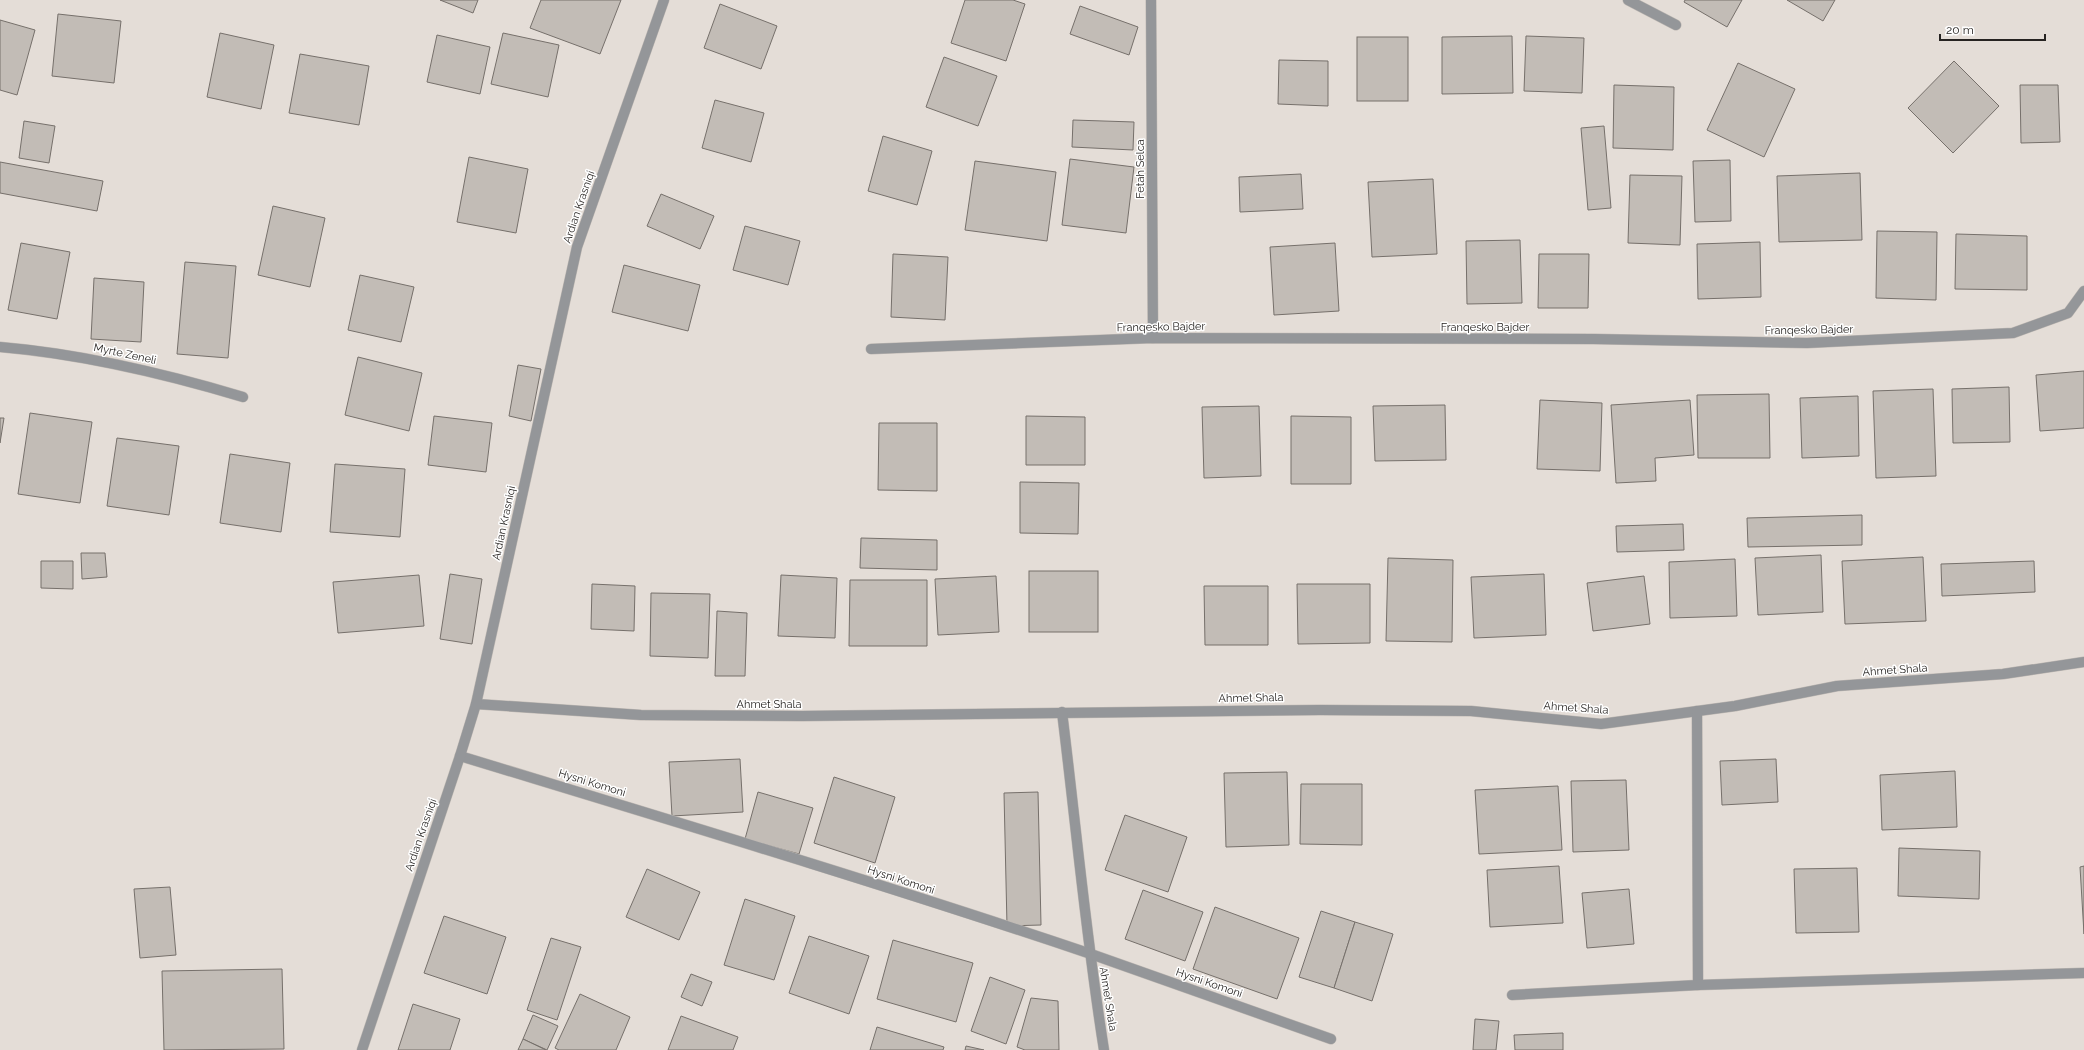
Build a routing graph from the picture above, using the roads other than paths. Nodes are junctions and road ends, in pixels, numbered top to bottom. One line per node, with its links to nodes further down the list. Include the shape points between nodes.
1 (664, 0): 11 (street, Ardian Krasniqi, via 577,247)
2 (1151, 0): 6 (street, Fetah Selca)
3 (1628, 0): 4 (street)
4 (1676, 25)
5 (2084, 291): 6 (street, Franqesko Bajder, via 2068,313 2013,333 1807,343 1594,339)
6 (1152, 338): 8 (street, Franqesko Bajder)
7 (0, 347): 9 (street, Myrte Zeneli, via 43,351 114,363 185,379)
8 (871, 350)
9 (243, 397)
10 (2084, 662): 12 (street, Ahmet Shala, via 2003,674 1837,686)
11 (476, 704): 13 (street, Ahmet Shala, via 641,715 802,716); 14 (street, Ardian Krasniqi)
12 (1697, 711): 13 (street, Ahmet Shala, via 1601,724 1470,711); 17 (street)
13 (1062, 712): 15 (street, Ahmet Shala, via 1086,909)
14 (460, 756): 15 (street, Hysni Komoni, via 684,824); 20 (street, Ardian Krasniqi)
15 (1089, 954): 19 (street, Hysni Komoni); 21 (street, Ahmet Shala)
16 (2084, 974): 17 (street)
17 (1698, 985): 18 (street)
18 (1512, 995)
19 (1331, 1039)
20 (362, 1050)
21 (1104, 1050)

